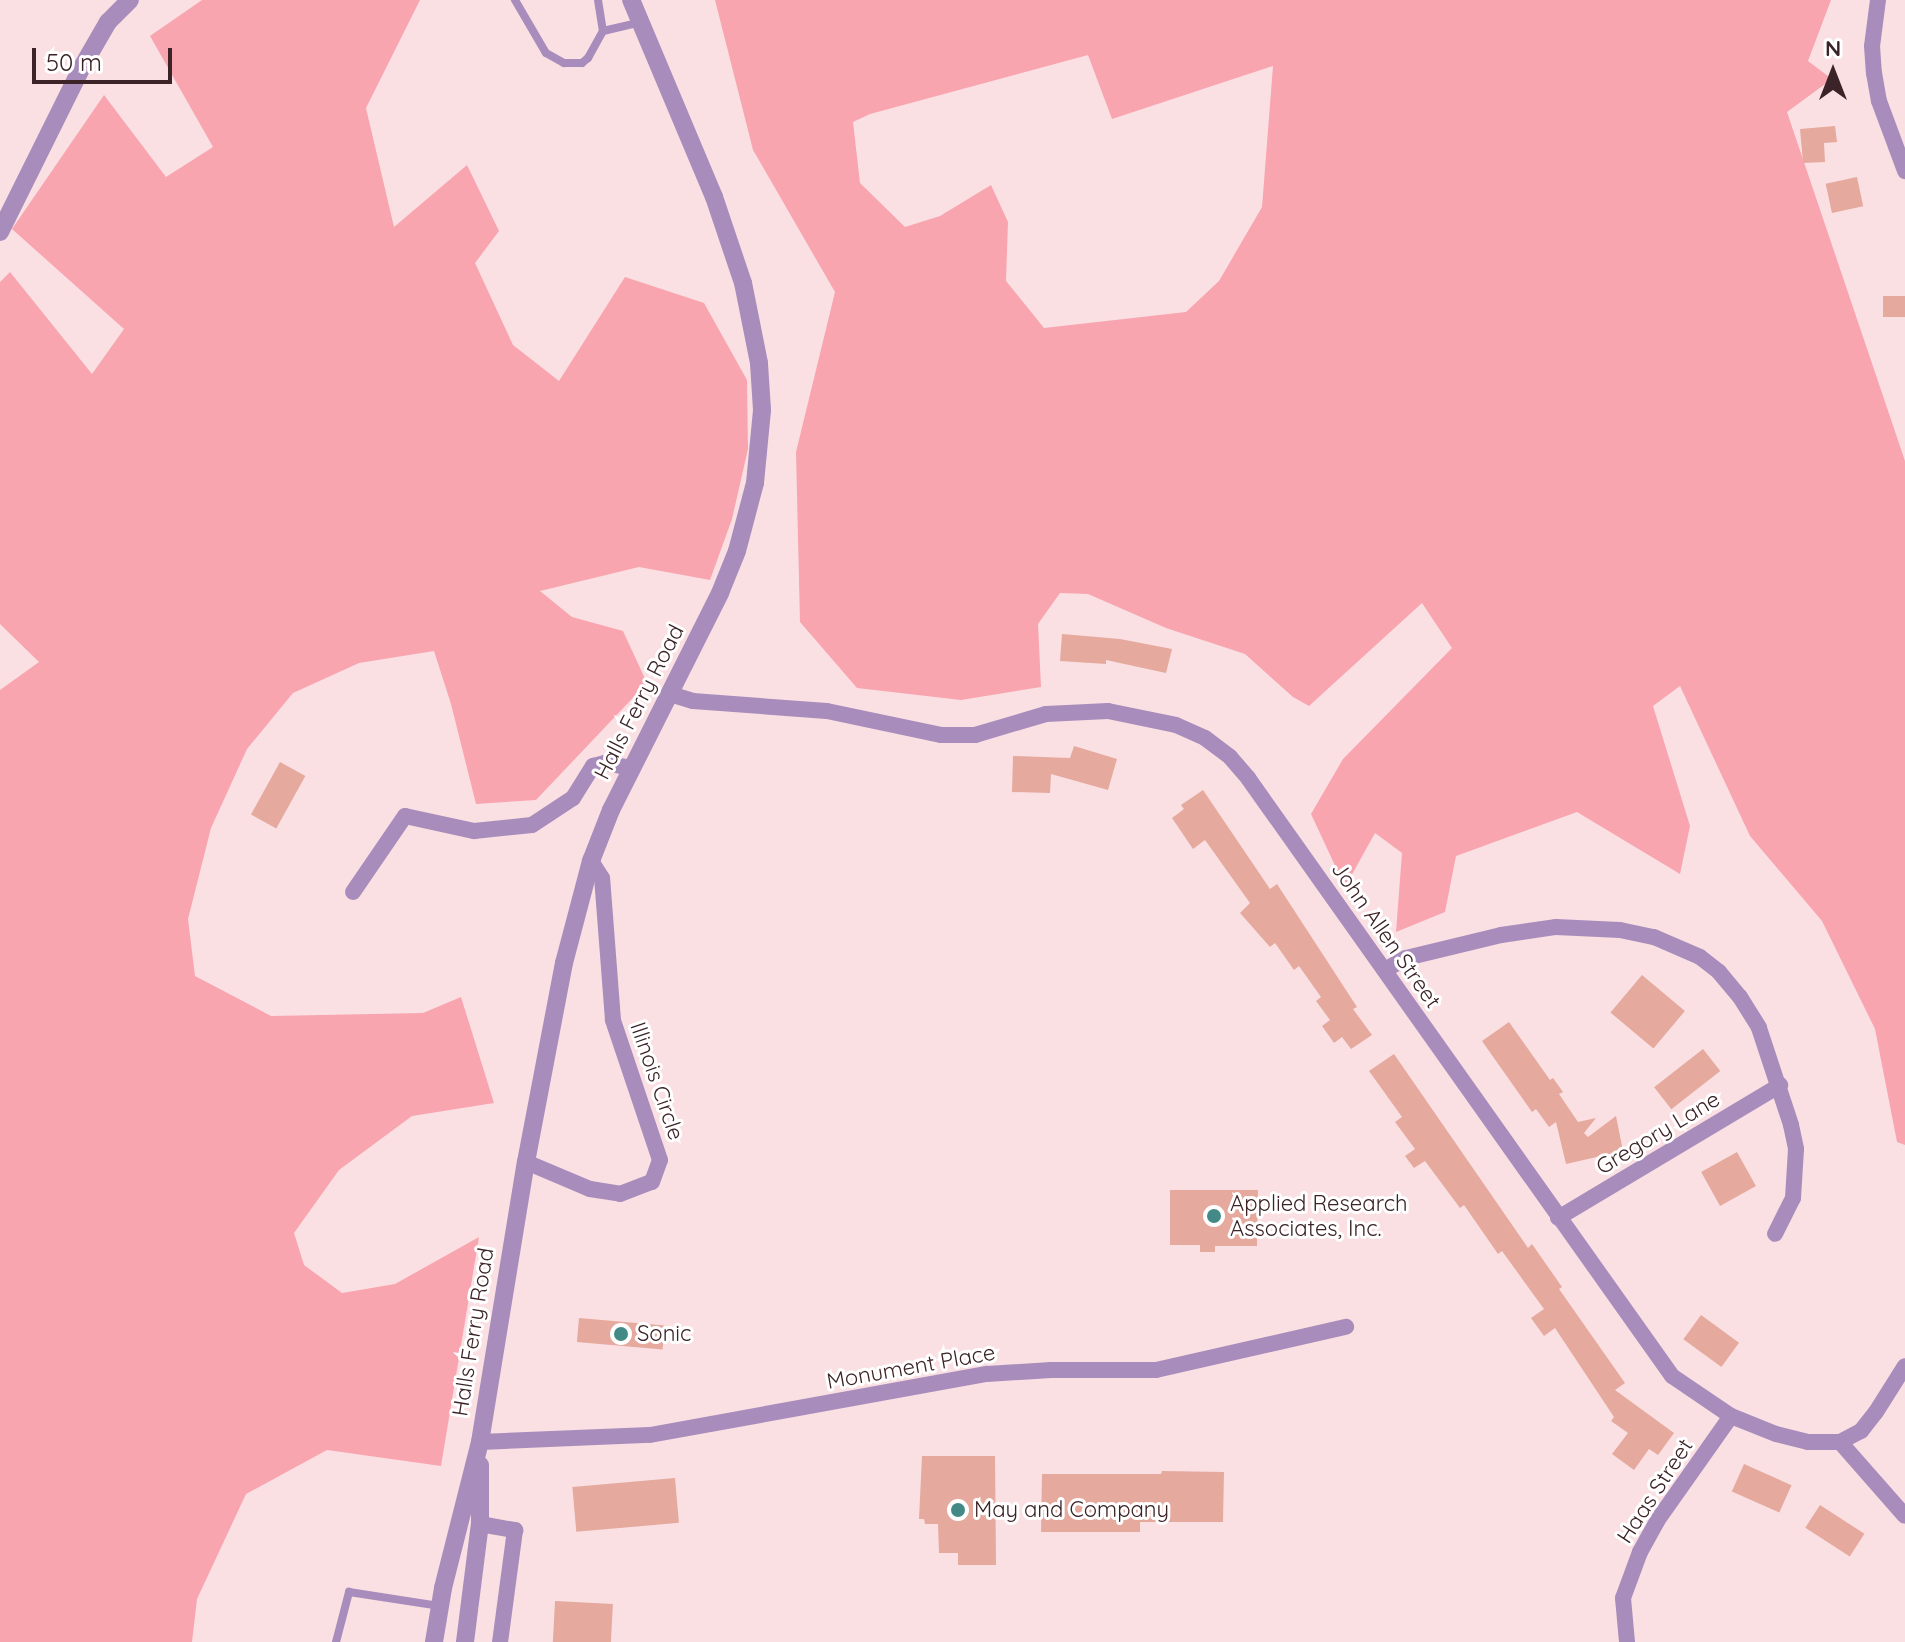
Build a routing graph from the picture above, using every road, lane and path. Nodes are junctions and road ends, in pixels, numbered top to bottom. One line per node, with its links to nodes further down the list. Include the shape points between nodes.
1 (130, 0): 9 (street, via 108,22 82,67)
2 (515, 0): 7 (lane, via 554,60 582,63 596,49)
3 (598, 0): 7 (lane)
4 (631, 0): 6 (street, Halls Ferry Road)
5 (1878, 0): 8 (street, via 1874,73)
6 (641, 22): 7 (lane); 10 (street, Halls Ferry Road, via 730,242 754,329 762,410 755,483 737,551)
7 (603, 31)
8 (1905, 171)
9 (0, 232)
10 (670, 694): 11 (street, Halls Ferry Road); 14 (street, John Allen Street, via 693,701 827,711 941,735 975,735 1046,714 1078,711 1108,711 1176,725 1205,738 1248,778)
11 (631, 768): 12 (street, Halls Ferry Road); 13 (street, via 593,766 573,798 532,825 474,831 405,816)
12 (591, 861): 16 (street, Halls Ferry Road, via 564,963); 16 (street, Illinois Circle, via 602,878 613,1020 660,1160 652,1182 620,1194 590,1189)
13 (353, 892)
14 (1385, 970): 15 (street, via 1406,958 1556,927 1591,926 1654,937 1700,957 1726,981 1759,1028); 17 (street, John Allen Street)
15 (1780, 1085): 17 (street, Gregory Lane); 18 (street, via 1796,1160 1793,1198)
16 (526, 1162): 22 (street, Halls Ferry Road)
17 (1558, 1218): 21 (street, John Allen Street, via 1672,1376)
18 (1775, 1234)
19 (1346, 1327): 22 (street, Monument Place, via 1156,1370 1002,1373 650,1435)
20 (1905, 1366): 23 (street, via 1861,1431)
21 (1731, 1416): 23 (street, John Allen Street, via 1808,1442); 31 (street, Haas Street, via 1640,1552 1623,1598)
22 (480, 1442): 25 (street, Halls Ferry Road); 26 (street, Halls Ferry Road)
23 (1840, 1442): 24 (street)
24 (1905, 1516)
25 (480, 1524): 29 (street, Halls Ferry Road); 30 (street, via 515,1530)
26 (440, 1607): 27 (lane, via 349,1592); 28 (street, Halls Ferry Road)
27 (336, 1642)
28 (434, 1642)
29 (465, 1642)
30 (500, 1642)
31 (1627, 1642)

